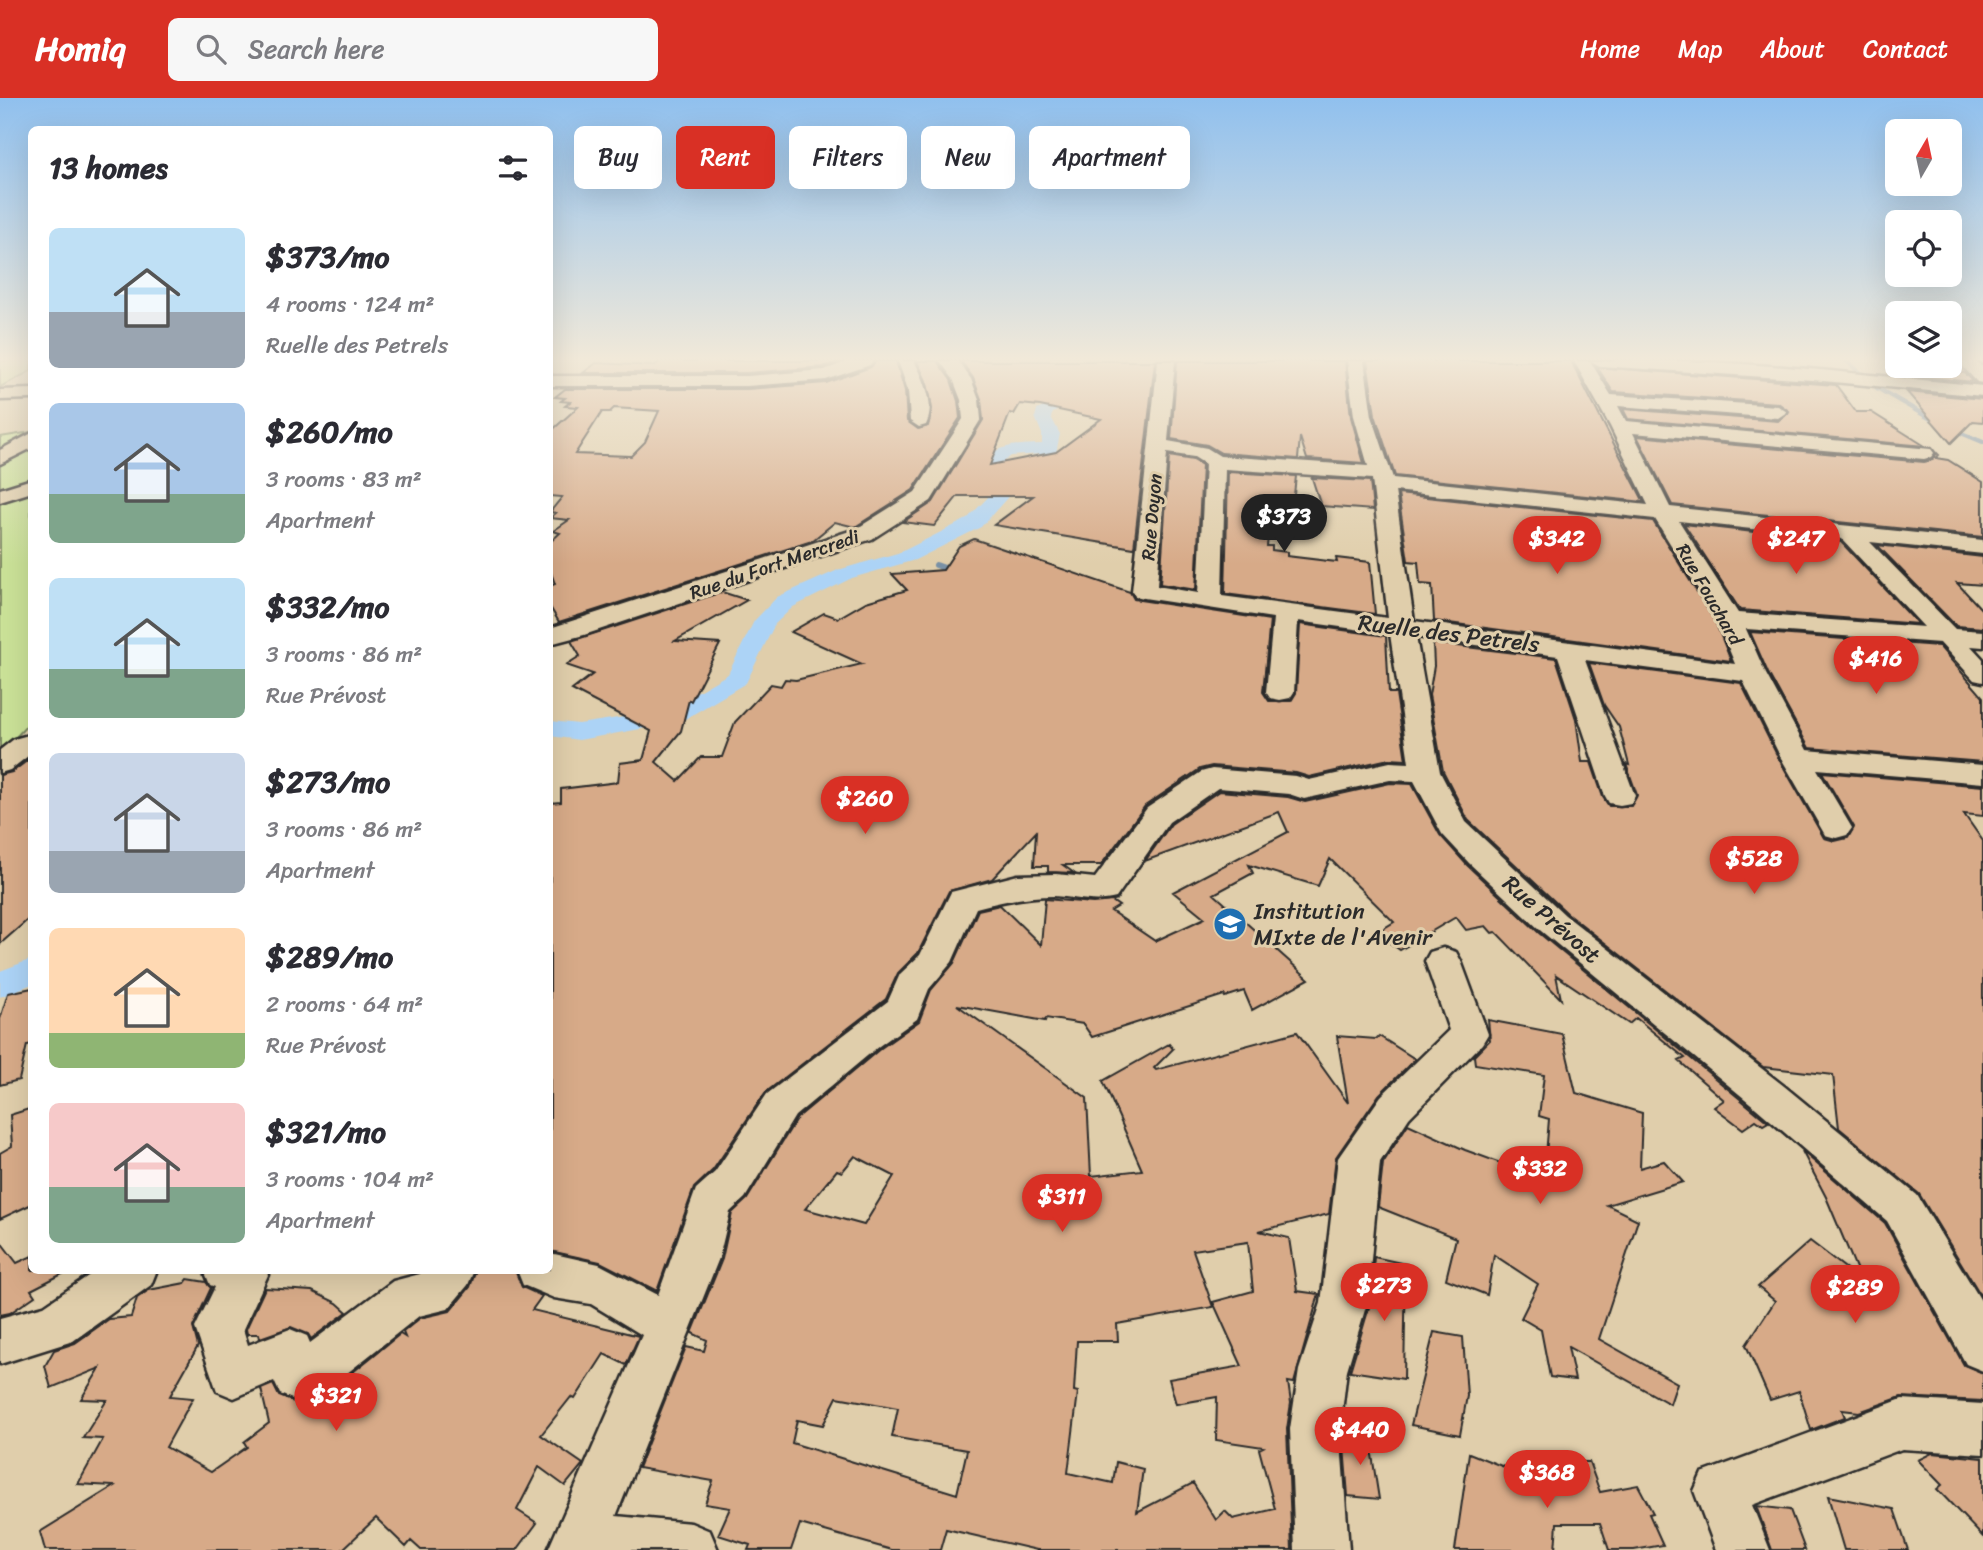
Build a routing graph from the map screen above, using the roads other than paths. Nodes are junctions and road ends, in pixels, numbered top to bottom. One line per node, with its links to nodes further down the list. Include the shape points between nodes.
1 (966, 429): 24 (street, Rue du Fort Mercredi, via 923,496 864,534)
2 (1159, 429): 7 (street, Rue Doyon)
3 (1367, 429): 11 (street, Rue Prévost)
4 (1621, 429): 14 (street, Rue Fouchard)
5 (1651, 429): 8 (street)
6 (28, 441): 9 (street)
7 (1157, 445): 10 (street, via 1200,452); 19 (street, Rue Doyon)
8 (1924, 453)
9 (0, 458)
10 (1215, 462): 11 (street); 20 (street)
11 (1382, 478): 14 (street); 23 (street, Rue Prévost)
12 (28, 486): 13 (street)
13 (0, 496)
14 (1662, 512): 15 (street); 22 (street, Rue Fouchard)
15 (1847, 531): 16 (street); 25 (street)
16 (1957, 544): 17 (street); 18 (street)
17 (1983, 547)
18 (1983, 561)
19 (1144, 591): 20 (street, Ruelle des Petrels)
20 (1210, 602): 21 (street, Ruelle des Petrels)
21 (1286, 612): 23 (street, Ruelle des Petrels); 30 (street)
22 (1730, 620): 25 (street); 28 (street, Rue Fouchard)
23 (1402, 627): 27 (street, Ruelle des Petrels); 34 (street, Rue Prévost)
24 (553, 635)
25 (1948, 636): 26 (street); 29 (street)
26 (1983, 639)
27 (1568, 648): 28 (street, Ruelle des Petrels); 36 (street)
28 (1753, 674): 32 (street, Rue Fouchard)
29 (1983, 674)
30 (1280, 692)
31 (28, 744): 33 (street)
32 (1796, 758): 35 (street); 37 (street, Rue Fouchard)
33 (0, 764)
34 (1425, 772): 43 (street, via 1390,771 1304,790 1296,785 1212,778 1158,815 1104,890 1018,886 963,900 934,962 913,984 904,1009 781,1105 730,1185 711,1202 696,1258); 45 (street, Rue Prévost, via 1453,827 1553,923 1902,1208)
35 (1983, 774)
36 (1620, 796)
37 (1836, 828)
38 (1443, 961): 49 (street, via 1469,1034 1395,1107 1359,1158 1344,1303 1323,1370 1315,1429)
39 (129, 1274): 44 (street, via 56,1325)
40 (241, 1274): 41 (street, via 245,1275 219,1328 234,1374 290,1352 297,1377 324,1362 409,1296 432,1294)
41 (449, 1274)
42 (548, 1274): 43 (street, via 599,1285)
43 (668, 1325): 47 (street)
44 (0, 1340)
45 (1983, 1348)
46 (1983, 1429): 50 (street, via 1902,1424 1720,1491)
47 (577, 1545): 48 (street)
48 (691, 1550)
49 (1322, 1550)
50 (1743, 1550)

